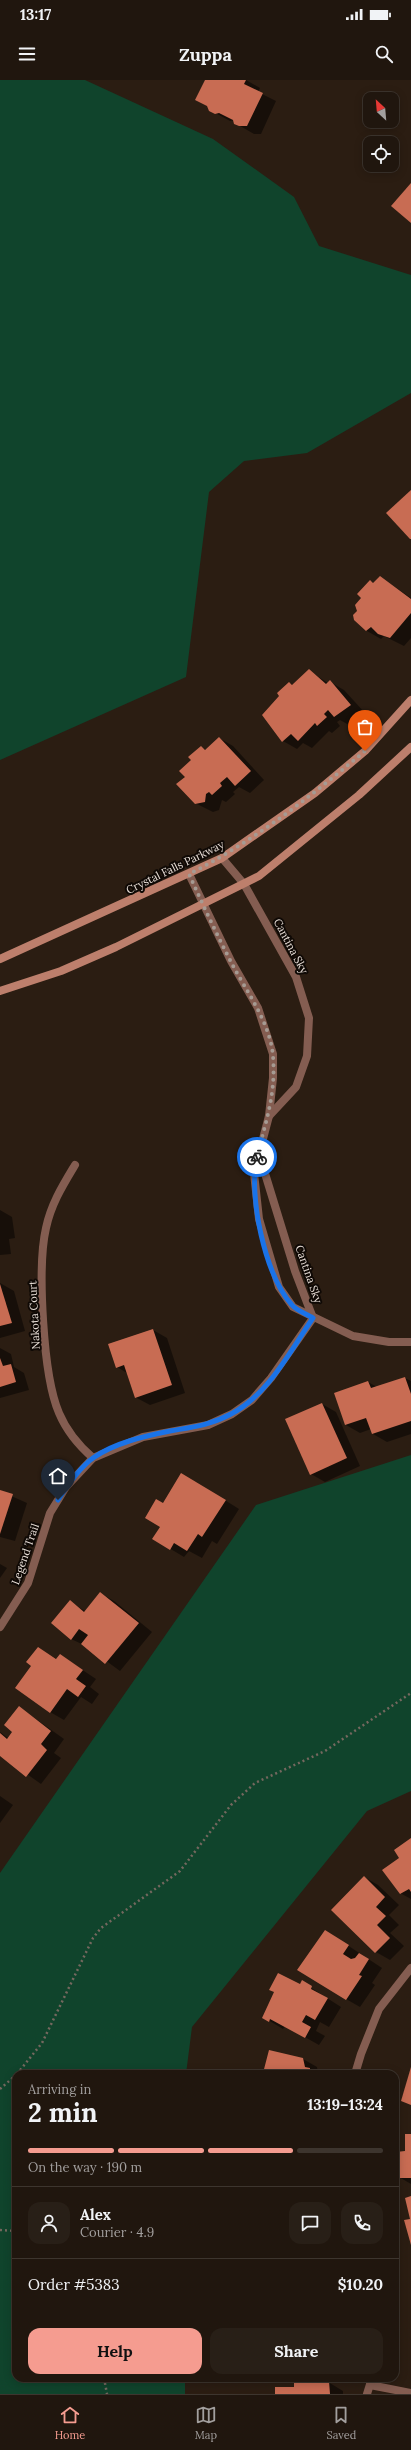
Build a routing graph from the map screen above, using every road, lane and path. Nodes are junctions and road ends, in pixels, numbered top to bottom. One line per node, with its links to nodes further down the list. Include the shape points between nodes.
1 (411, 700): 3 (street, Crystal Falls Parkway, via 365,751 315,793)
2 (411, 747): 5 (street, via 359,795 259,876)
3 (222, 858): 4 (street, Crystal Falls Parkway); 5 (street, Cantina Sky)
4 (189, 874): 6 (street, Cantina Sky); 7 (street, Crystal Falls Parkway)
5 (244, 884): 6 (street); 9 (street, Cantina Sky, via 296,976 309,1018 307,1056 296,1087)
6 (203, 904): 8 (street, via 61,971); 9 (street, Cantina Sky, via 258,1008 266,1030 273,1054)
7 (0, 959)
8 (0, 991)
9 (269, 1116): 10 (street, Cantina Sky)
10 (258, 1152): 12 (street, Cantina Sky, via 295,1271); 12 (street, Cantina Sky, via 254,1173 259,1219 268,1256 279,1287 293,1307)
11 (75, 1165): 14 (street, Nakota Court, via 53,1202 45,1229 44,1335 58,1412 73,1440)
12 (313, 1318): 13 (street, via 353,1336 390,1342); 14 (street, Legend Trail, via 271,1378 252,1400 232,1414 208,1425 143,1437)
13 (411, 1342)
14 (93, 1458): 15 (street, Legend Trail, via 66,1487 50,1513 28,1583)
15 (0, 1627)
16 (411, 1693): 18 (path, via 325,1751 255,1784 231,1806 180,1871 101,1928 93,1938 42,2043)
17 (411, 1968): 19 (street, via 379,2009)
18 (19, 2070)
19 (356, 2070)
20 (12, 2078): 21 (path)
21 (0, 2089)
22 (0, 2230): 23 (path)
23 (12, 2231)
24 (105, 2382): 27 (path)
25 (371, 2382): 26 (street); 28 (street)
26 (411, 2393)
27 (107, 2394)
28 (367, 2394)

